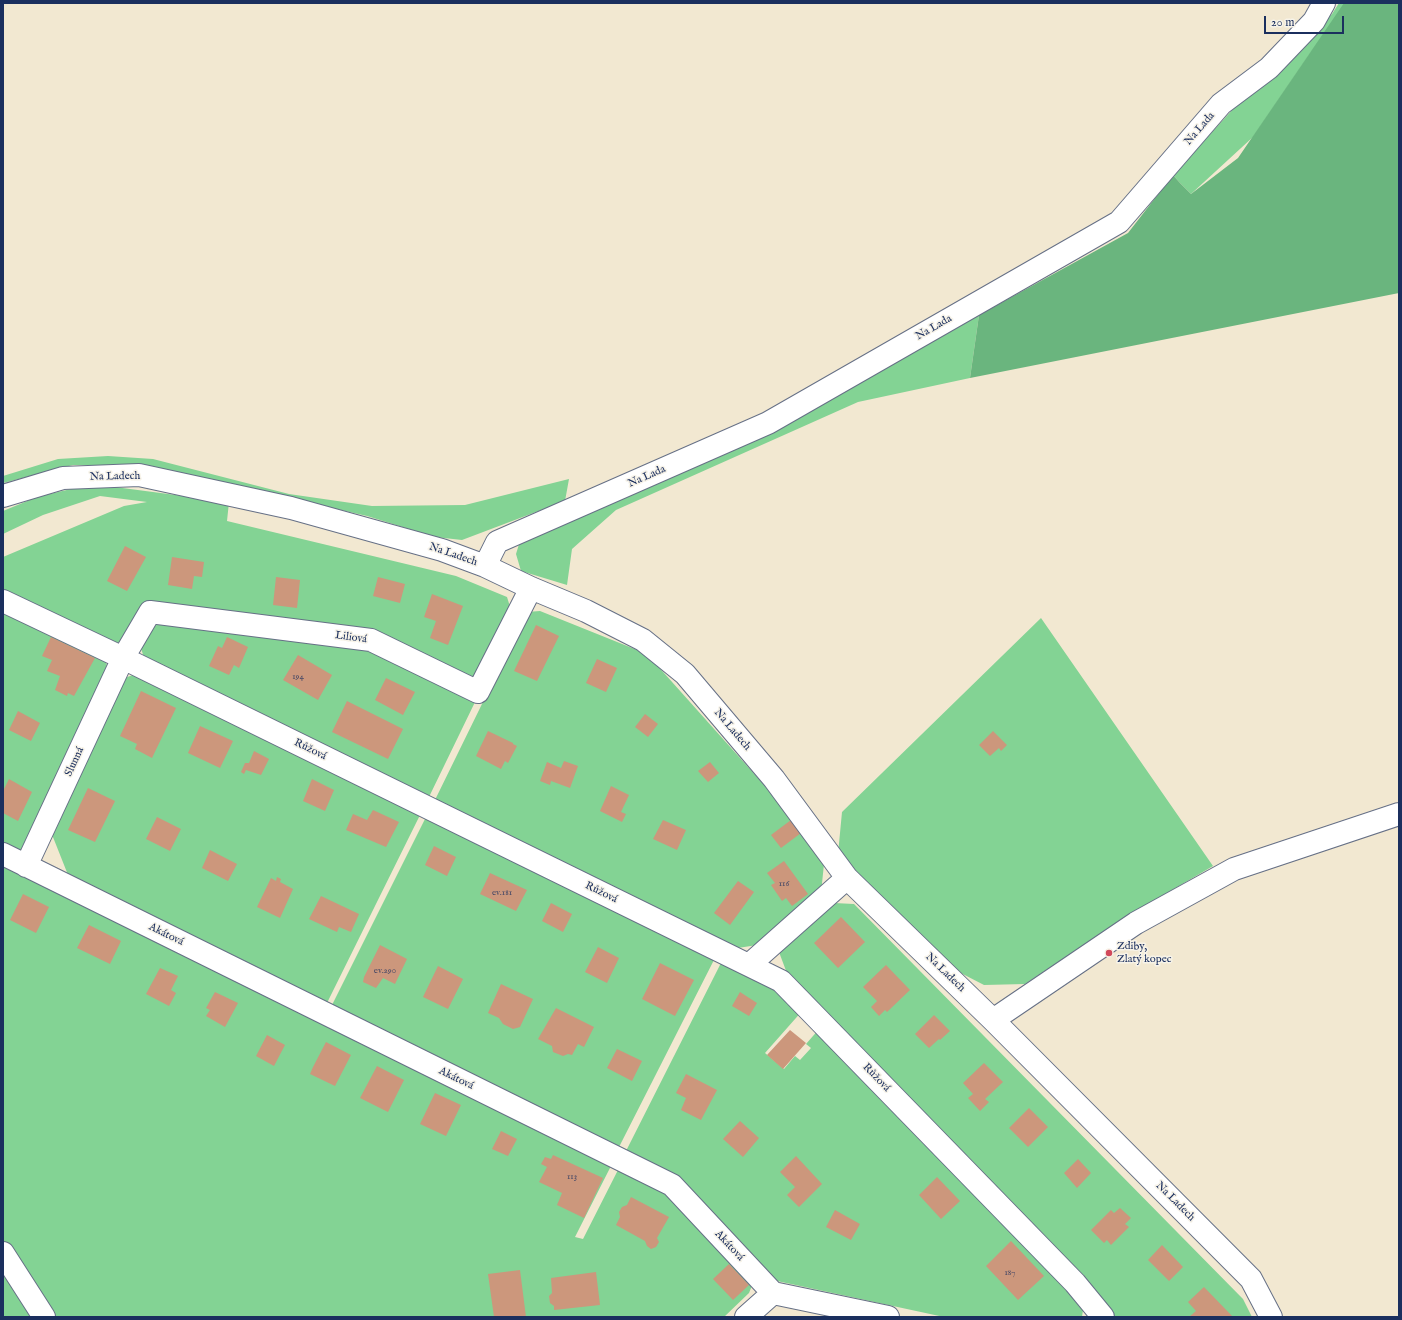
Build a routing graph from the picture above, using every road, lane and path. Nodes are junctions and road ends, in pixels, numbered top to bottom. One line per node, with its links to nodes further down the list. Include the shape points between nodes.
1 (1319, 12): 3 (street, Na Lada, via 1269,68 1221,104 1119,222 768,424 497,542)
2 (3, 496): 3 (street, Na Ladech, via 63,478 139,475 291,508 442,550)
3 (485, 566): 4 (street, Na Ladech)
4 (531, 588): 6 (street, Liliová, via 478,692 371,640 150,612); 10 (street, Na Ladech, via 586,611 643,640 685,674 774,779)
5 (3, 602): 6 (street, Růžová)
6 (123, 658): 9 (street, Slunná); 11 (street, Růžová)
7 (1399, 814): 12 (street, via 1234,870 1136,923)
8 (3, 854): 9 (street, Akátová)
9 (26, 866): 14 (street, Akátová, via 672,1185)
10 (847, 878): 11 (street); 12 (street, Na Ladech)
11 (749, 965): 18 (street, Růžová, via 781,981 1075,1283)
12 (994, 1020): 19 (street, Na Ladech, via 1251,1279)
13 (3, 1253): 15 (street)
14 (773, 1293): 16 (street); 17 (street)
15 (44, 1317)
16 (746, 1317)
17 (888, 1317)
18 (1103, 1317)
19 (1271, 1317)

